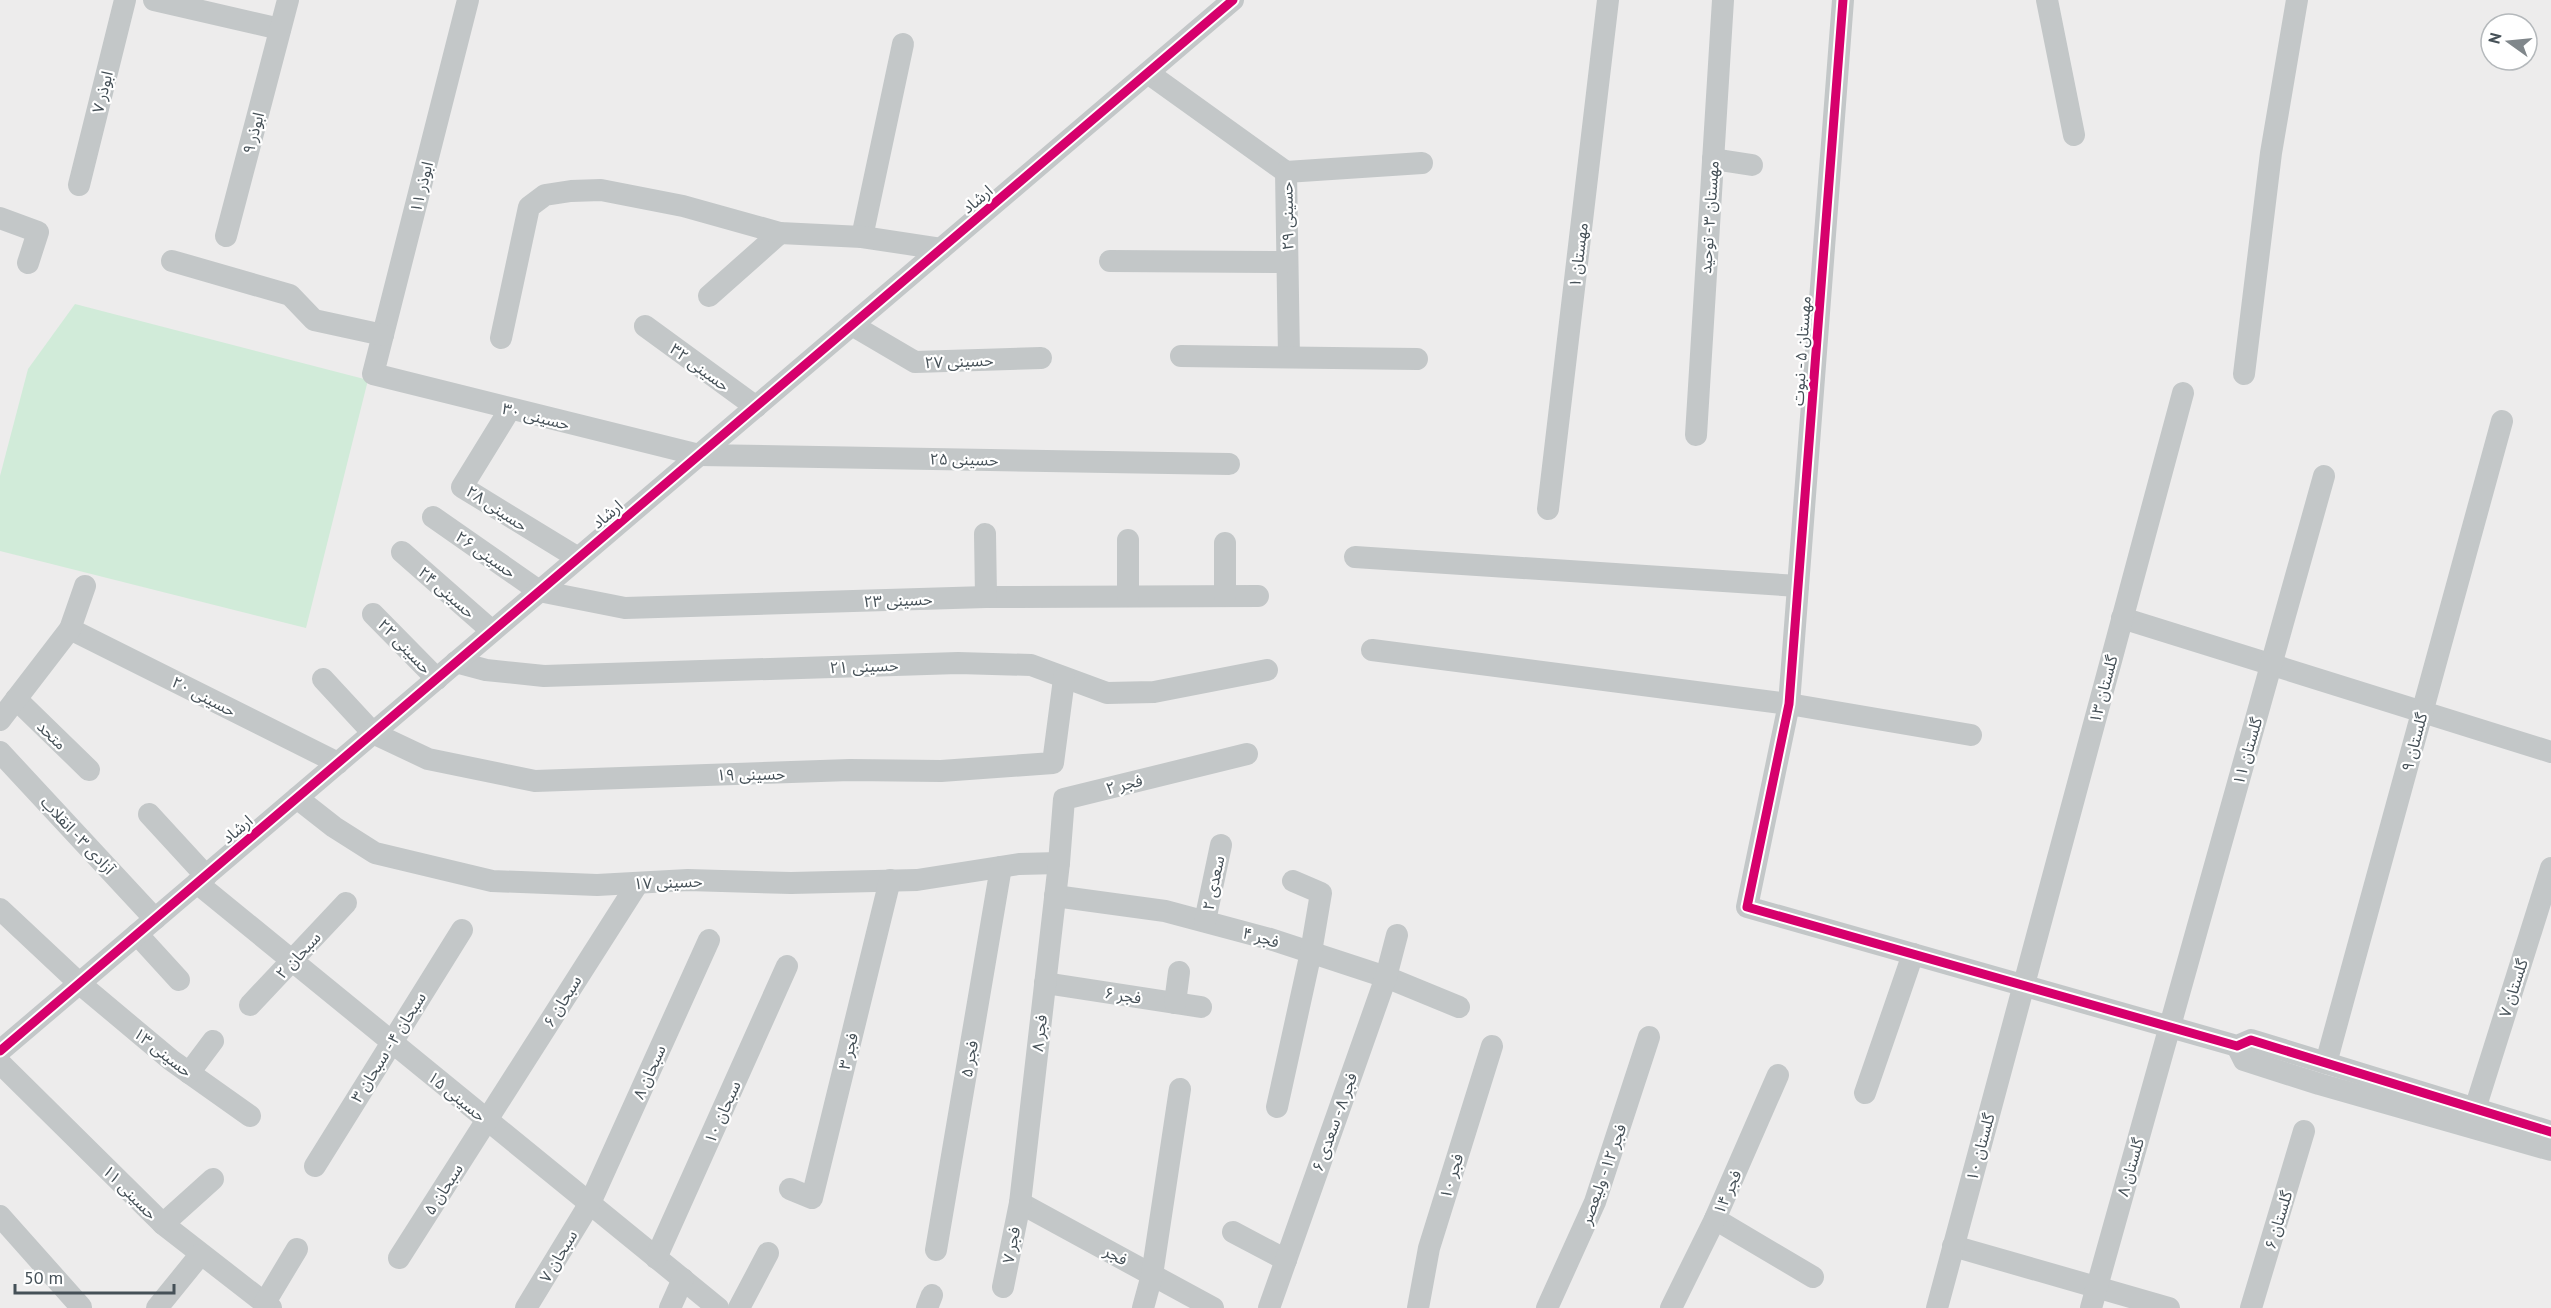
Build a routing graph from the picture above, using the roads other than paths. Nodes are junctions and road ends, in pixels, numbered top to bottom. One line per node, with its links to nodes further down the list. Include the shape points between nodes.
1 (125, 0): 19 (street, ابوذر ۷)
2 (154, 0): 11 (street)
3 (288, 0): 11 (street, ابوذر ۹)
4 (468, 0): 32 (street, ابوذر ۱۱)
5 (1233, 0): 13 (street, ارشاد)
6 (1608, 0): 48 (street, مهستان ۱)
7 (1723, 0): 15 (street, مهستان ۳ - توحید)
8 (1843, 0): 57 (street, مهستان ۵ - نبوت)
9 (2047, 0): 14 (street)
10 (2297, 0): 39 (street, via 2271,153)
11 (280, 29): 22 (street, ابوذر ۹)
12 (903, 44): 23 (street)
13 (1148, 73): 18 (street, حسینی ۲۹); 24 (street, ارشاد)
14 (2074, 135)
15 (1713, 159): 17 (street); 44 (street, مهستان ۳ - توحید)
16 (1422, 163): 18 (street)
17 (1752, 165)
18 (1286, 172): 27 (street, حسینی ۲۹)
19 (79, 185)
20 (0, 218): 28 (street, via 38,232)
21 (780, 233): 23 (street); 29 (street); 33 (street, via 683,206 601,190 545,195 529,207)
22 (226, 236)
23 (862, 237): 24 (street)
24 (941, 249): 30 (street, ارشاد)
25 (172, 261): 32 (street, via 290,295 314,320)
26 (1110, 261): 27 (street)
27 (1287, 262): 35 (street, حسینی ۲۹)
28 (28, 263)
29 (709, 296)
30 (852, 325): 36 (street, حسینی ۲۷, via 915,362); 41 (street, ارشاد)
31 (645, 326): 41 (street, حسینی ۳۲)
32 (383, 335): 38 (street, ابوذر ۱۱)
33 (501, 338)
34 (1181, 356): 35 (street)
35 (1290, 357): 37 (street)
36 (1041, 358)
37 (1418, 359)
38 (373, 374): 42 (street, حسینی ۳۰)
39 (2244, 374)
40 (2183, 393): 64 (street, گلستان ۱۳)
41 (756, 407): 45 (street, ارشاد)
42 (510, 410): 45 (street, حسینی ۳۰); 55 (street, حسینی ۲۸, via 462,487)
43 (2502, 421): 76 (street, گلستان ۹)
44 (1696, 435)
45 (699, 455): 46 (street, حسینی ۲۵); 55 (street, ارشاد)
46 (1229, 464)
47 (2324, 476): 69 (street, گلستان ۱۱)
48 (1548, 509)
49 (433, 517): 58 (street, حسینی ۲۶)
50 (985, 534): 62 (street)
51 (1128, 540): 59 (street)
52 (1225, 543): 60 (street)
53 (402, 552): 66 (street, حسینی ۲۴)
54 (1355, 557): 57 (street)
55 (578, 558): 58 (street, ارشاد)
56 (85, 586): 65 (street)
57 (1798, 586): 75 (street, مهستان ۵ - نبوت)
58 (539, 591): 62 (street, حسینی ۲۳, via 625,608); 66 (street, ارشاد)
59 (1128, 596): 60 (street, حسینی ۲۳); 62 (street, حسینی ۲۳)
60 (1225, 596): 61 (street, حسینی ۲۳)
61 (1258, 596)
62 (986, 597)
63 (374, 614): 72 (street, حسینی ۲۲)
64 (2122, 618): 69 (street); 113 (street, گلستان ۱۳)
65 (70, 629): 74 (street); 83 (street, حسینی ۲۰)
66 (492, 632): 68 (street, ارشاد)
67 (1372, 650): 75 (street)
68 (456, 662): 72 (street, ارشاد); 73 (street, حسینی ۲۱, via 486,670 544,676 958,663 1031,665)
69 (2271, 665): 76 (street); 118 (street, گلستان ۱۱)
70 (1267, 670): 73 (street, حسینی ۲۱, via 1154,692 1107,693)
71 (323, 679): 78 (street)
72 (437, 679): 78 (street, ارشاد)
73 (1064, 679): 78 (street, حسینی ۱۹, via 1053,763 941,771 850,770 535,781 428,759)
74 (16, 699): 77 (street); 84 (street, متحد)
75 (1789, 704): 79 (street); 105 (street, مهستان ۵ - نبوت, via 1747,907)
76 (2422, 711): 81 (street); 126 (street, گلستان ۹)
77 (0, 720)
78 (373, 733): 83 (street, ارشاد)
79 (1971, 735)
80 (0, 752): 98 (street, آزادی ۳ - انقلاب)
81 (2551, 752)
82 (1247, 754): 88 (street, فجر ۲, via 1064,800)
83 (338, 763): 85 (street, ارشاد)
84 (89, 770)
85 (297, 798): 91 (street, ارشاد); 94 (street, حسینی ۱۷, via 375,853 492,881)
86 (149, 814): 91 (street, حسینی ۱۵)
87 (1221, 845): 99 (street, سعدی ۲)
88 (1059, 863): 89 (street, حسینی ۱۷); 95 (street, فجر ۸)
89 (1001, 867): 92 (street, حسینی ۱۷, via 917,880); 149 (street, فجر ۵)
90 (2551, 868): 132 (street, گلستان ۷)
91 (201, 880): 98 (street, ارشاد); 106 (street, حسینی ۱۵)
92 (890, 880): 94 (street, حسینی ۱۷); 140 (street, فجر ۳, via 812,1198)
93 (1293, 881): 104 (street, via 1321,894)
94 (638, 883): 134 (street, سبحان ۶)
95 (1055, 896): 99 (street, فجر ۴, via 1165,910); 112 (street, فجر ۸)
96 (346, 903): 106 (street, سبحان ۲)
97 (0, 909): 111 (street, حسینی ۱۳)
98 (155, 919): 101 (street, ارشاد)
99 (1205, 921): 104 (street, فجر ۴)
100 (462, 930): 121 (street, سبحان ۴ - سبحان ۳)
101 (137, 934): 110 (street); 111 (street, ارشاد)
102 (1397, 935): 109 (street, فجر ۸ - سعدی ۶)
103 (709, 940): 141 (street, سبحان ۸)
104 (1311, 952): 109 (street, فجر ۴); 131 (street)
105 (1913, 954): 113 (street); 130 (street)
106 (292, 961): 115 (street, سبحان ۲); 121 (street, حسینی ۱۵)
107 (787, 966): 153 (street, سبحان ۱۰)
108 (1179, 972): 114 (street)
109 (1386, 977): 116 (street, فجر ۴); 154 (street, فجر ۸ - سعدی ۶)
110 (179, 980)
111 (79, 983): 124 (street, ارشاد); 127 (street, حسینی ۱۳)
112 (1045, 983): 114 (street, فجر ۶); 142 (street, فجر ۸)
113 (2023, 986): 118 (street); 147 (street, گلستان ۱۰)
114 (1175, 1003): 117 (street, فجر ۶)
115 (250, 1005)
116 (1459, 1006)
117 (1201, 1007)
118 (2169, 1027): 123 (street); 159 (street, گلستان ۸)
119 (1649, 1036): 171 (street, فجر ۱۲ - ولیعصر, via 1595,1202)
120 (213, 1041): 127 (street)
121 (391, 1041): 134 (street, حسینی ۱۵); 138 (street, سبحان ۴ - سبحان ۳)
122 (1492, 1046): 170 (street, فجر ۱۰, via 1429,1248)
123 (2237, 1046): 126 (street, via 2251,1040); 137 (street, via 2244,1060)
124 (0, 1051)
125 (0, 1063): 145 (street, حسینی ۱۱)
126 (2326, 1063): 132 (street)
127 (189, 1073): 133 (street, حسینی ۱۳)
128 (1778, 1075): 144 (street, فجر ۱۴)
129 (1180, 1089): 155 (street)
130 (1865, 1093)
131 (1276, 1107)
132 (2475, 1109): 136 (street)
133 (250, 1116)
134 (487, 1120): 141 (street, حسینی ۱۵); 152 (street, سبحان ۵)
135 (2304, 1131): 175 (street, گلستان ۶)
136 (2551, 1132)
137 (2551, 1150)
138 (315, 1166)
139 (213, 1179): 145 (street)
140 (790, 1189)
141 (590, 1203): 153 (street, حسینی ۱۵); 163 (street, سبحان ۷)
142 (1020, 1203): 155 (street, فجر); 158 (street, فجر ۷)
143 (0, 1216): 161 (street)
144 (1715, 1219): 156 (street); 172 (street, فجر ۱۴)
145 (163, 1224): 151 (street, حسینی ۱۱)
146 (1233, 1232): 154 (street)
147 (1953, 1246): 159 (street); 173 (street, گلستان ۱۰)
148 (297, 1249): 160 (street)
149 (936, 1250)
150 (768, 1253): 166 (street)
151 (200, 1255): 160 (street, حسینی ۱۱); 162 (street)
152 (399, 1258)
153 (656, 1258): 157 (street, حسینی ۱۵)
154 (1286, 1260): 169 (street, فجر ۸ - سعدی ۶)
155 (1152, 1275): 167 (street); 168 (street, فجر)
156 (1813, 1277)
157 (683, 1279): 164 (street); 165 (street, حسینی ۱۵)
158 (1003, 1287)
159 (2094, 1298): 174 (street)
160 (268, 1306)
161 (81, 1307)
162 (157, 1308)
163 (526, 1308)
164 (670, 1308)
165 (718, 1308)
166 (739, 1308)
167 (1143, 1308)
168 (1213, 1308)
169 (1269, 1308)
170 (1418, 1308)
171 (1547, 1308)
172 (1671, 1308)
173 (1937, 1308)
174 (2169, 1308)
175 (2251, 1308)

